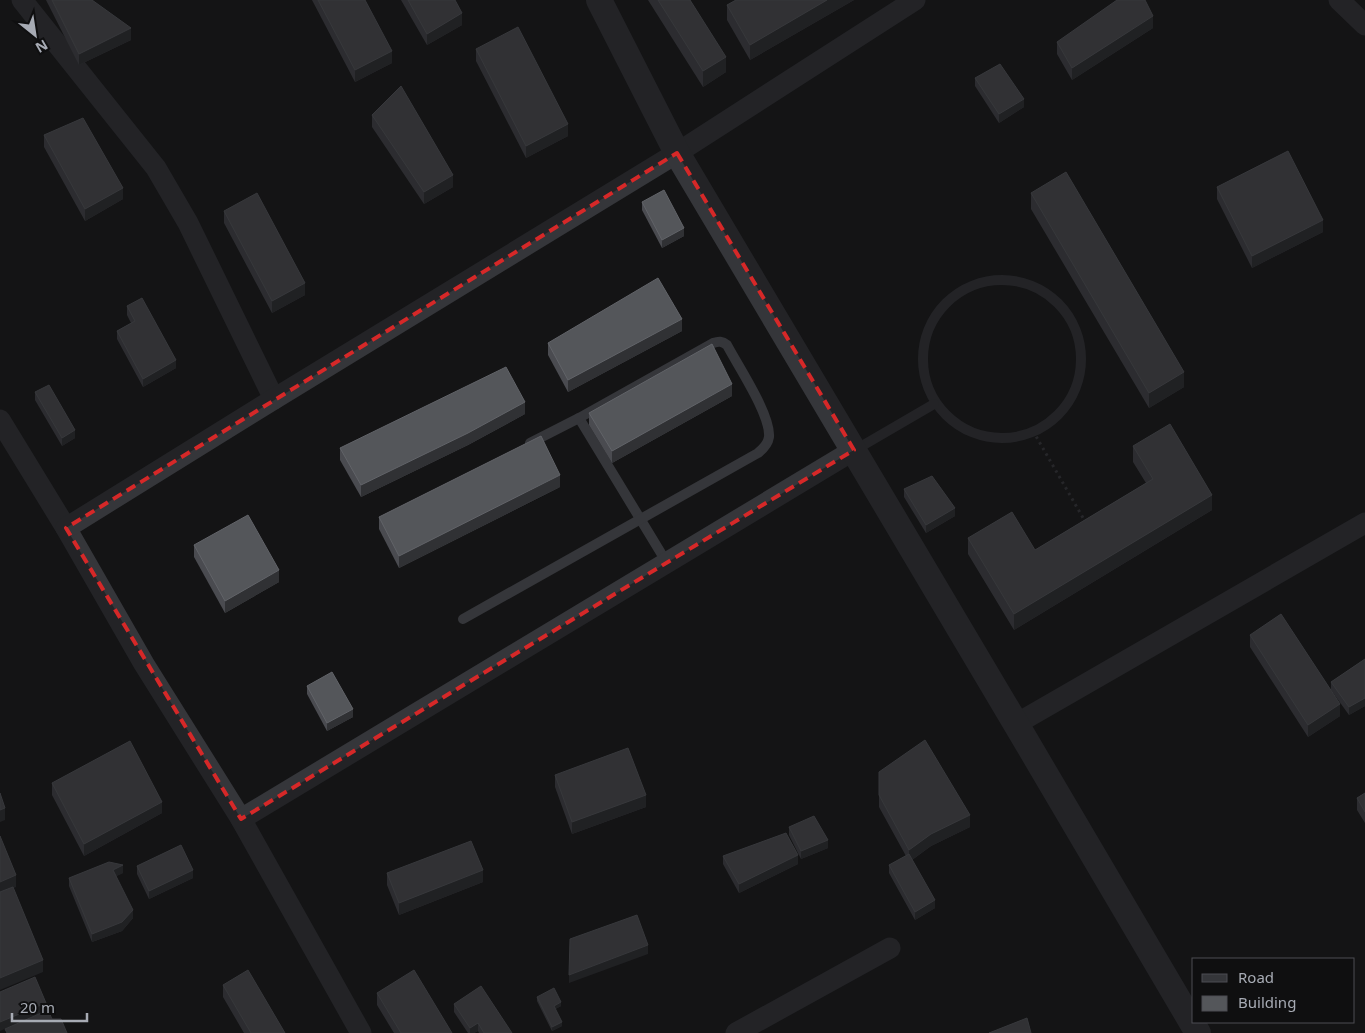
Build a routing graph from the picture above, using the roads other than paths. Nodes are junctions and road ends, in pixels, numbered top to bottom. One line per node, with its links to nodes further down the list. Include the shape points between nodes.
1 (22, 0): 7 (street, via 156,168 188,223)
2 (599, 0): 6 (street)
3 (915, 0): 6 (street)
4 (1339, 0): 5 (street)
5 (1365, 25)
6 (677, 153): 7 (street); 12 (street)
7 (274, 399): 15 (street)
8 (934, 404): 8 (lane, via 921,356 938,308 980,280 1031,282 1070,314 1084,362 1066,409 1024,437 973,435); 12 (lane)
9 (578, 418): 11 (lane); 13 (lane); 13 (lane, via 713,343 724,342 727,345 763,412 769,438 765,447)
10 (0, 420): 15 (street)
11 (519, 449)
12 (854, 450): 16 (street); 18 (street)
13 (641, 519): 16 (lane); 17 (lane)
14 (1365, 523): 18 (street)
15 (66, 528): 19 (street, via 144,664)
16 (667, 563): 19 (street)
17 (463, 619)
18 (1016, 724): 21 (street)
19 (241, 819): 22 (street)
20 (890, 948): 23 (street)
21 (1192, 1023)
22 (362, 1033)
23 (736, 1033)

